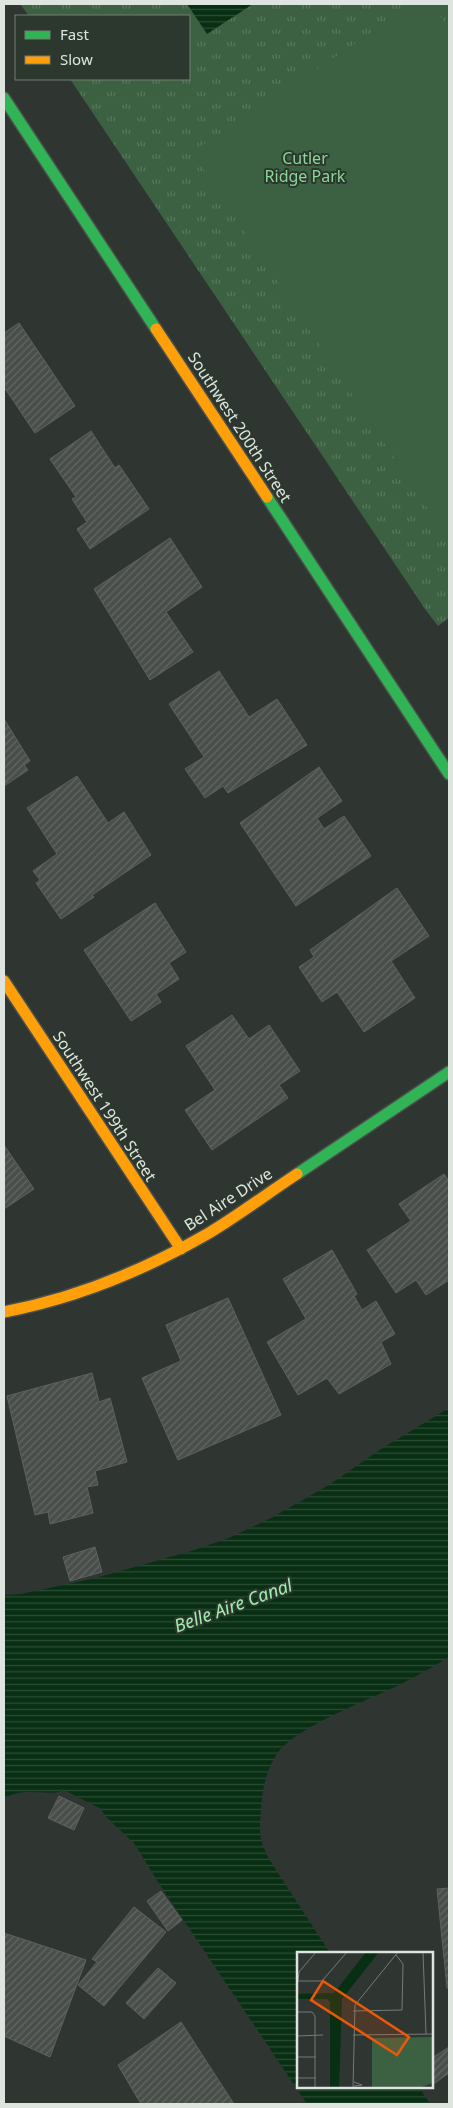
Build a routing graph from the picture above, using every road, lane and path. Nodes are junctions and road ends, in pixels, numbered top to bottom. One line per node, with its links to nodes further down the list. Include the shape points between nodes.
1 (4, 98): 2 (street, Southwest 200th Street)
2 (449, 774)
3 (4, 981): 5 (street, Southwest 199th Street)
4 (449, 1072): 5 (street, Bel Aire Drive)
5 (181, 1249): 6 (street, Bel Aire Drive, via 84,1292)
6 (4, 1312)

